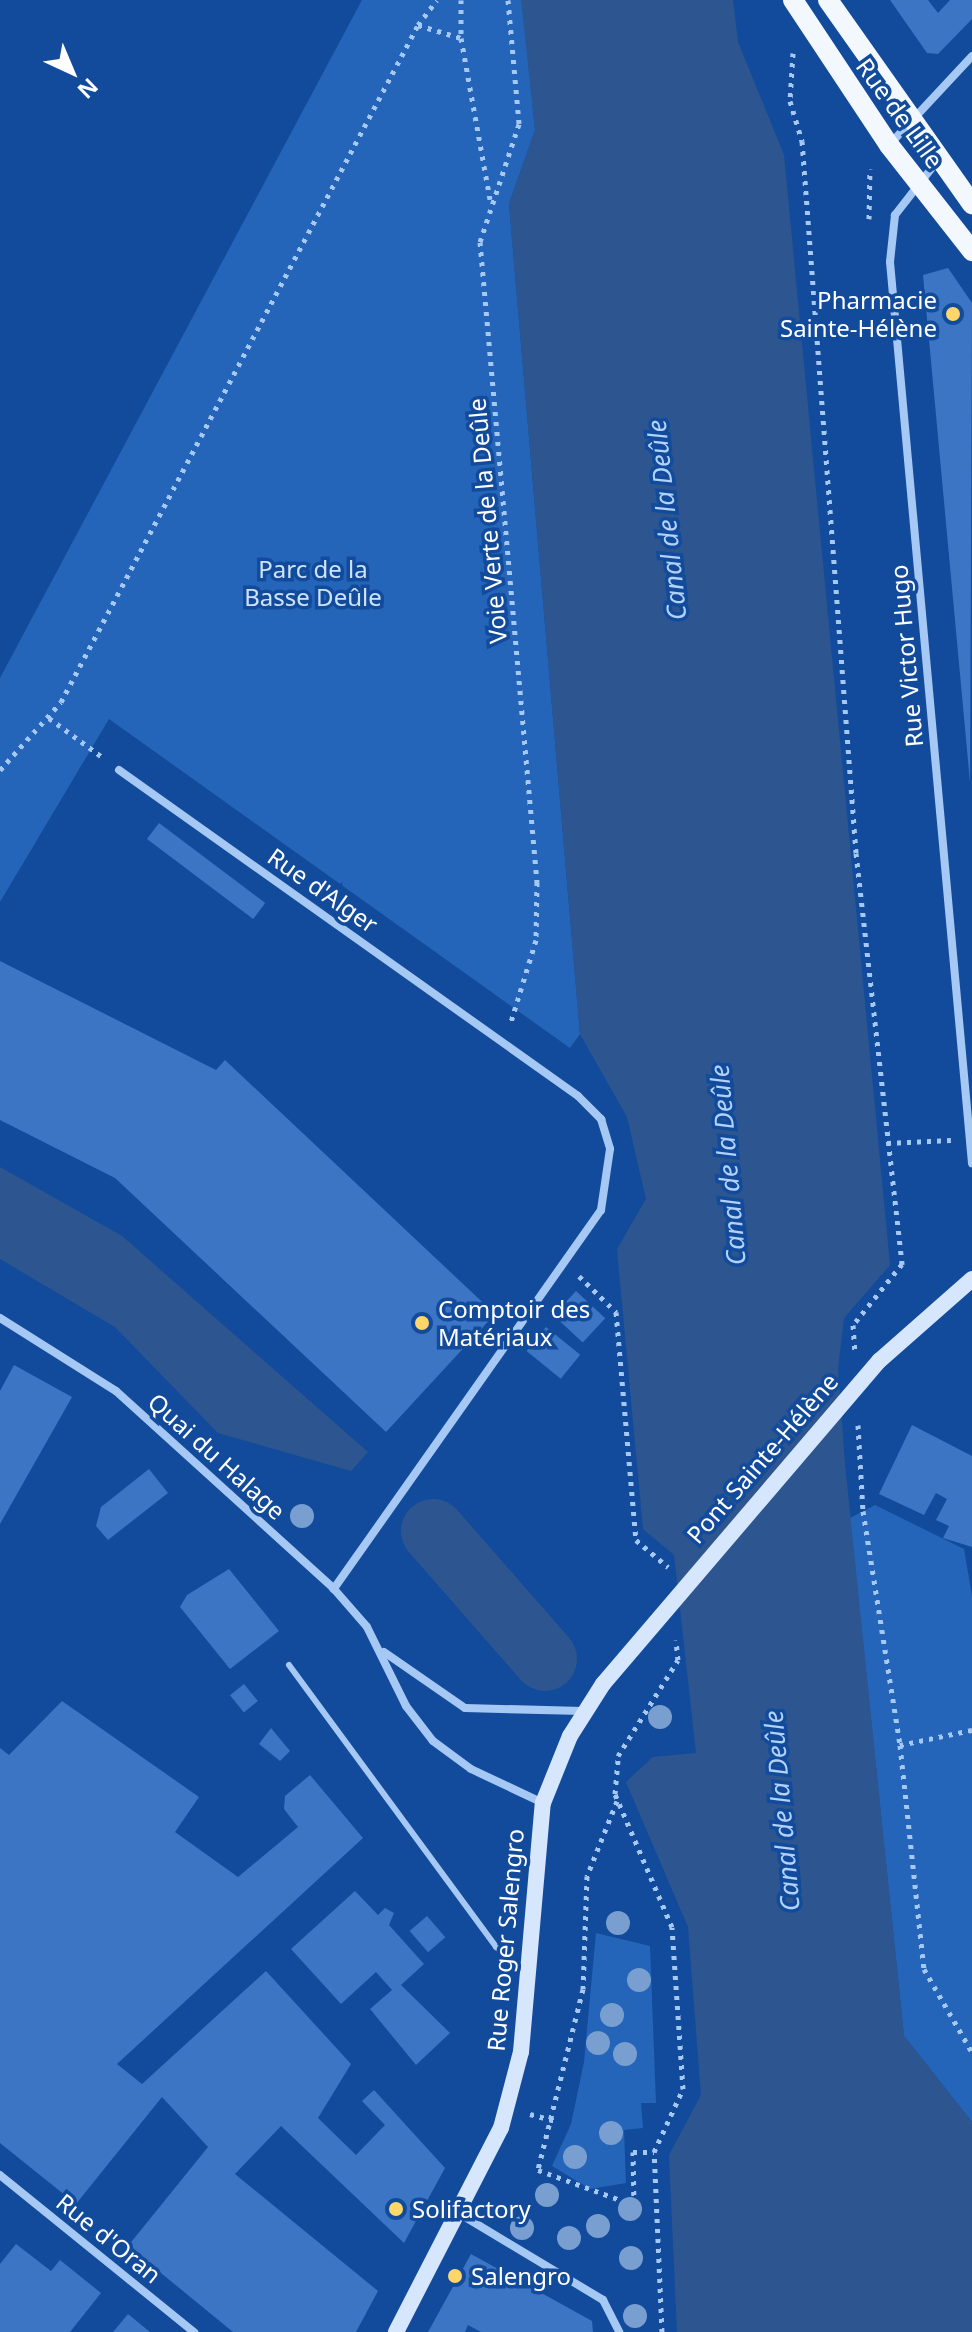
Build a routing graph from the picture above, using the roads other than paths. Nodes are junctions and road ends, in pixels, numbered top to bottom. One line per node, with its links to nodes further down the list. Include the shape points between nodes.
1 (793, 0): 5 (main road, Rue de Lille)
2 (828, 0): 4 (main road, Rue de Lille)
3 (972, 56): 4 (street)
4 (910, 121): 5 (street); 6 (main road, Rue de Lille)
5 (889, 145): 7 (main road, Rue de Lille)
6 (938, 160): 7 (street, Rue Victor Hugo); 8 (main road, Rue de Lille)
7 (919, 184): 9 (main road, Rue de Lille); 11 (street, Rue Victor Hugo, via 895,215 891,240)
8 (972, 204)
9 (972, 251)
10 (119, 770): 14 (street, Rue d'Alger, via 504,1042 601,1119 610,1149 601,1210)
11 (972, 1163)
12 (972, 1279): 17 (street, Pont Sainte-Hélène, bridge, via 879,1361)
13 (0, 1318): 14 (street, Quai du Halage, via 116,1391)
14 (334, 1589): 15 (street, Quai du Halage)
15 (384, 1652): 18 (street, Quai du Halage, via 465,1708); 19 (street, Quai du Halage, via 406,1706 433,1741 471,1769)
16 (289, 1665): 20 (lane, via 496,1947)
17 (603, 1684): 18 (street, Rue Roger Salengro)
18 (583, 1711): 19 (street, Rue Roger Salengro)
19 (543, 1803): 20 (street, Rue Roger Salengro)
20 (527, 1971): 22 (street, Rue Roger Salengro, via 507,2108)
21 (0, 2175): 23 (street, Rue d'Oran)
22 (460, 2214): 24 (street, Rue Roger Salengro); 25 (street, via 603,2300)
23 (194, 2332)
24 (396, 2332)
25 (619, 2332)

